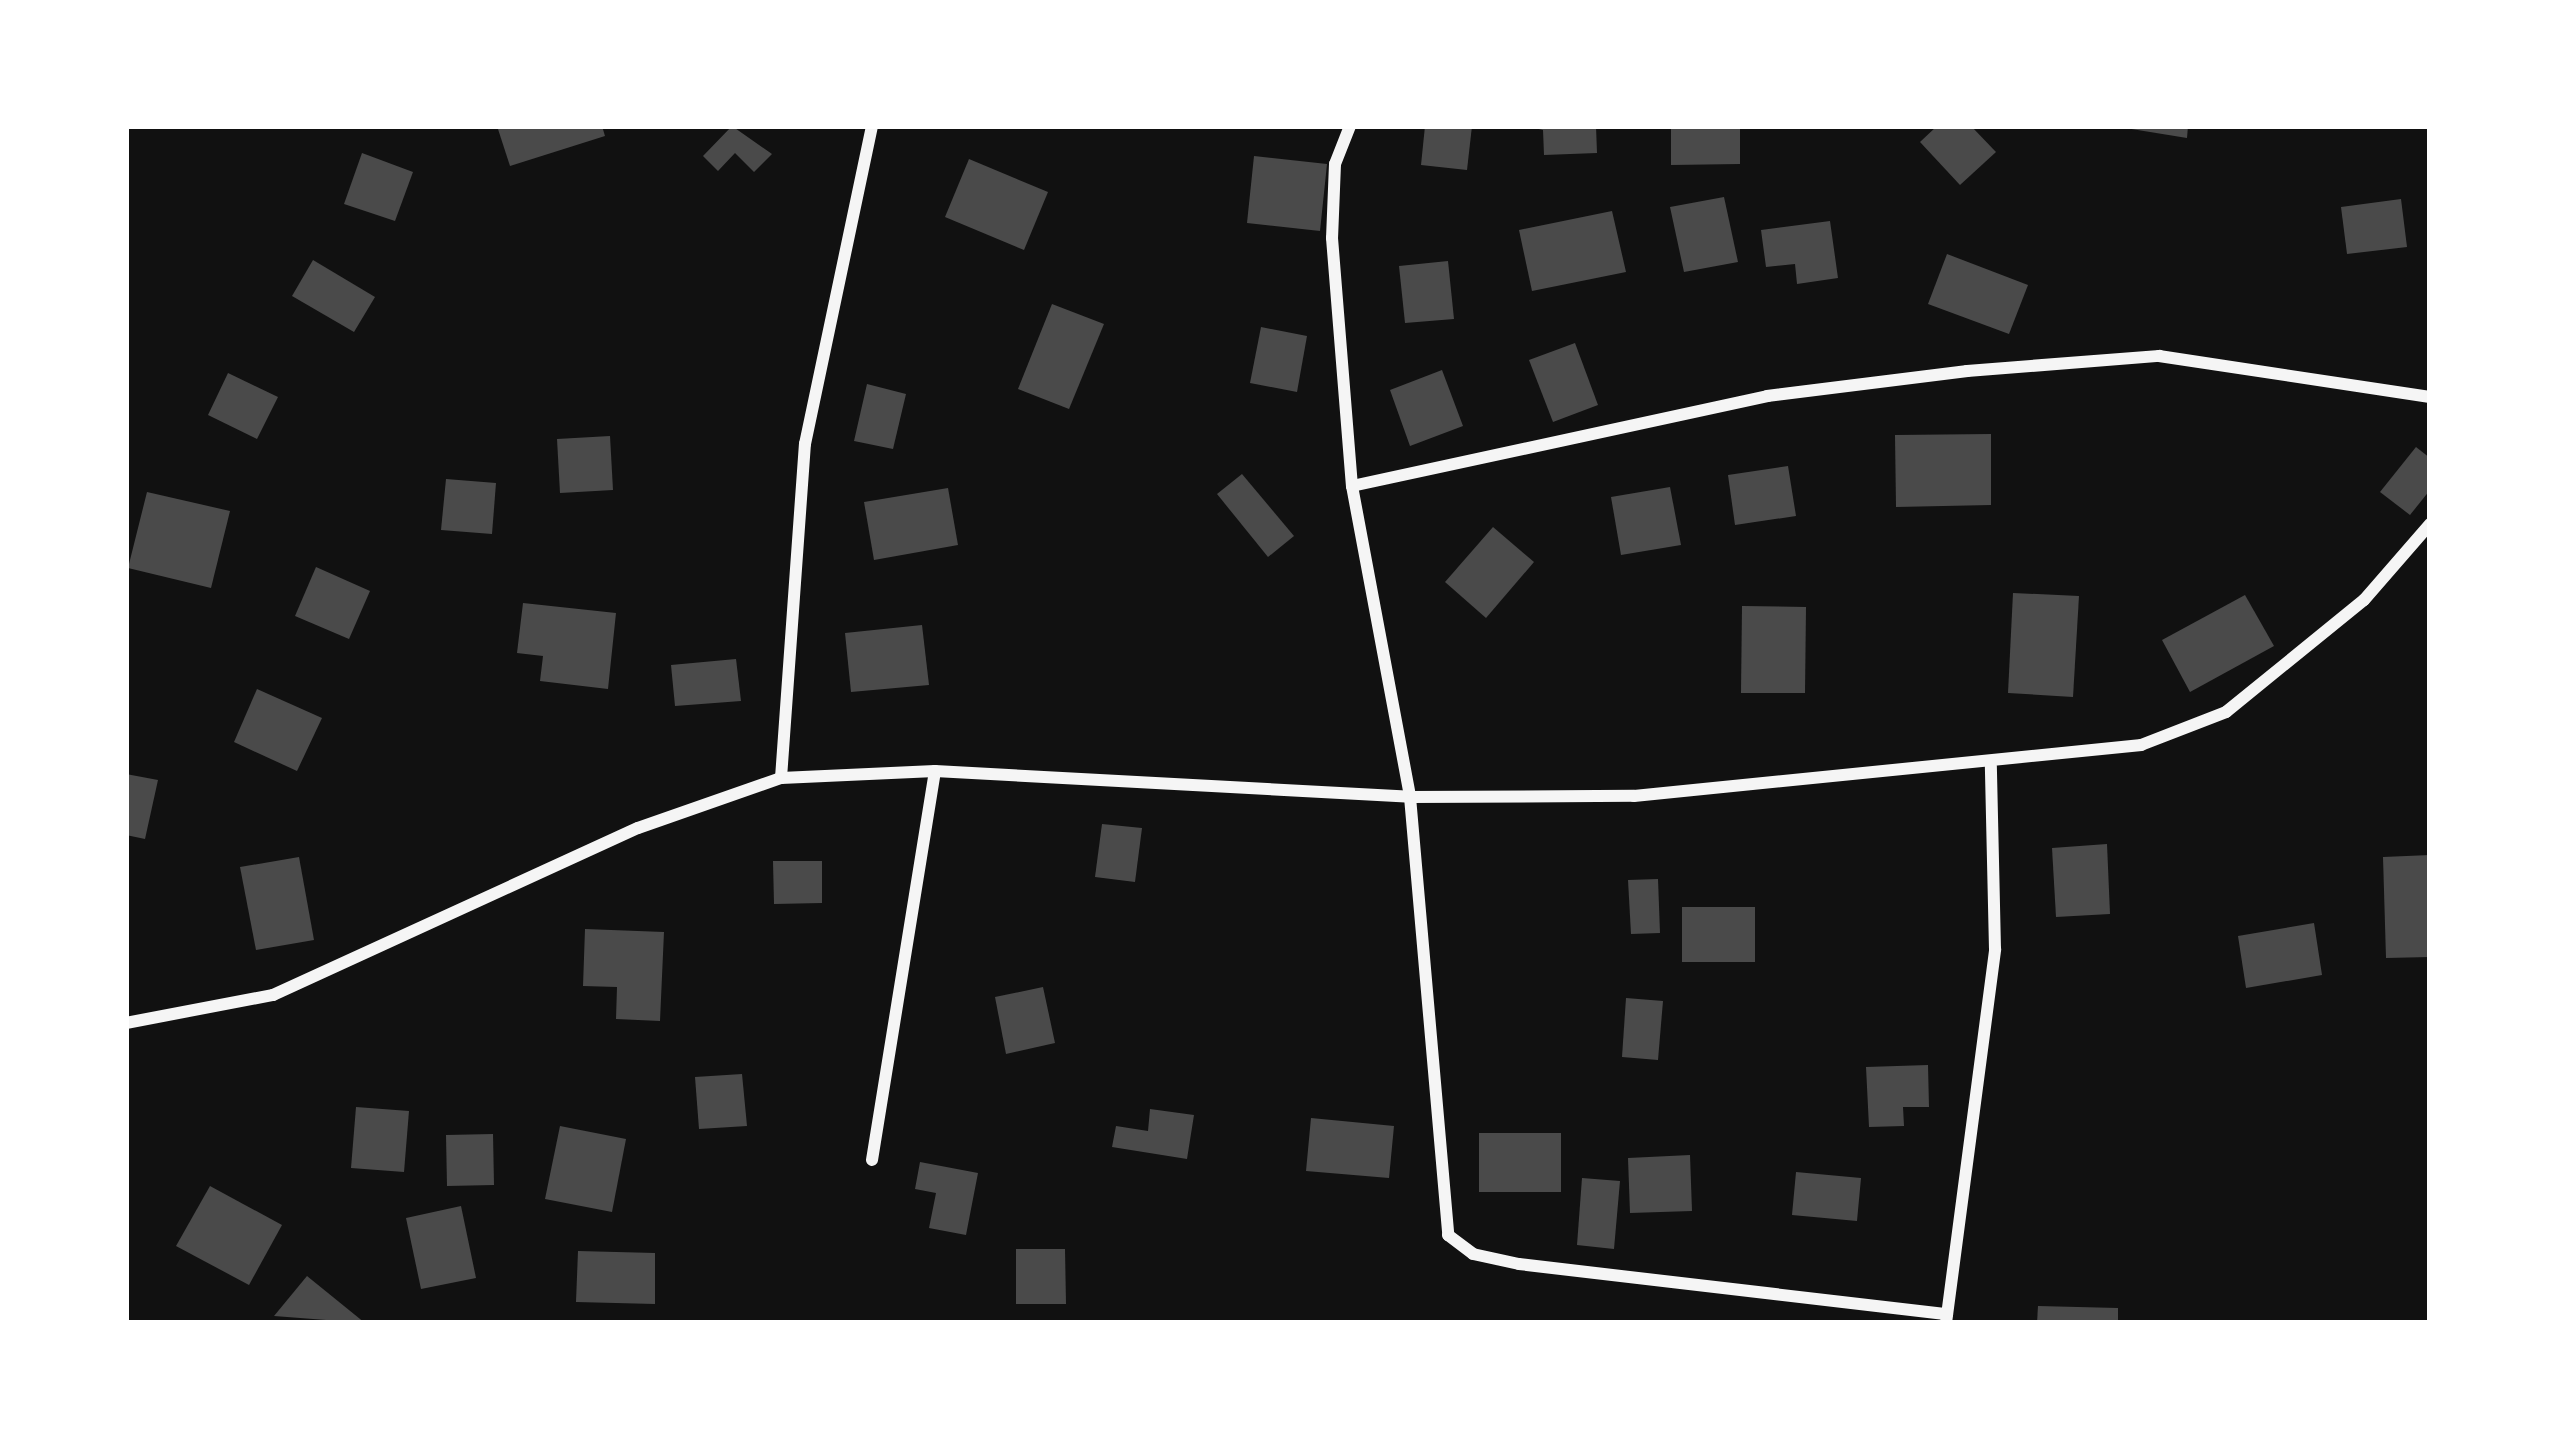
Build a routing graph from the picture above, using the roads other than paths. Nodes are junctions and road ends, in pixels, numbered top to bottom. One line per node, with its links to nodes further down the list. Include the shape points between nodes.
1 (872, 126): 8 (street, via 805,444)
2 (1350, 126): 4 (street, via 1335,164 1332,238)
3 (2430, 397): 4 (street, via 2159,356 1967,371 1766,396)
4 (1352, 486): 9 (street)
5 (2430, 524): 6 (street, via 2364,600 2226,712 2140,746)
6 (1991, 766): 9 (street, via 1634,796); 12 (street, via 1995,949)
7 (935, 771): 8 (street); 9 (street); 11 (street)
8 (782, 778): 10 (street, via 638,828 273,994)
9 (1410, 797): 12 (street, via 1448,1235 1519,1264)
10 (126, 1024)
11 (872, 1160)
12 (1947, 1318)

